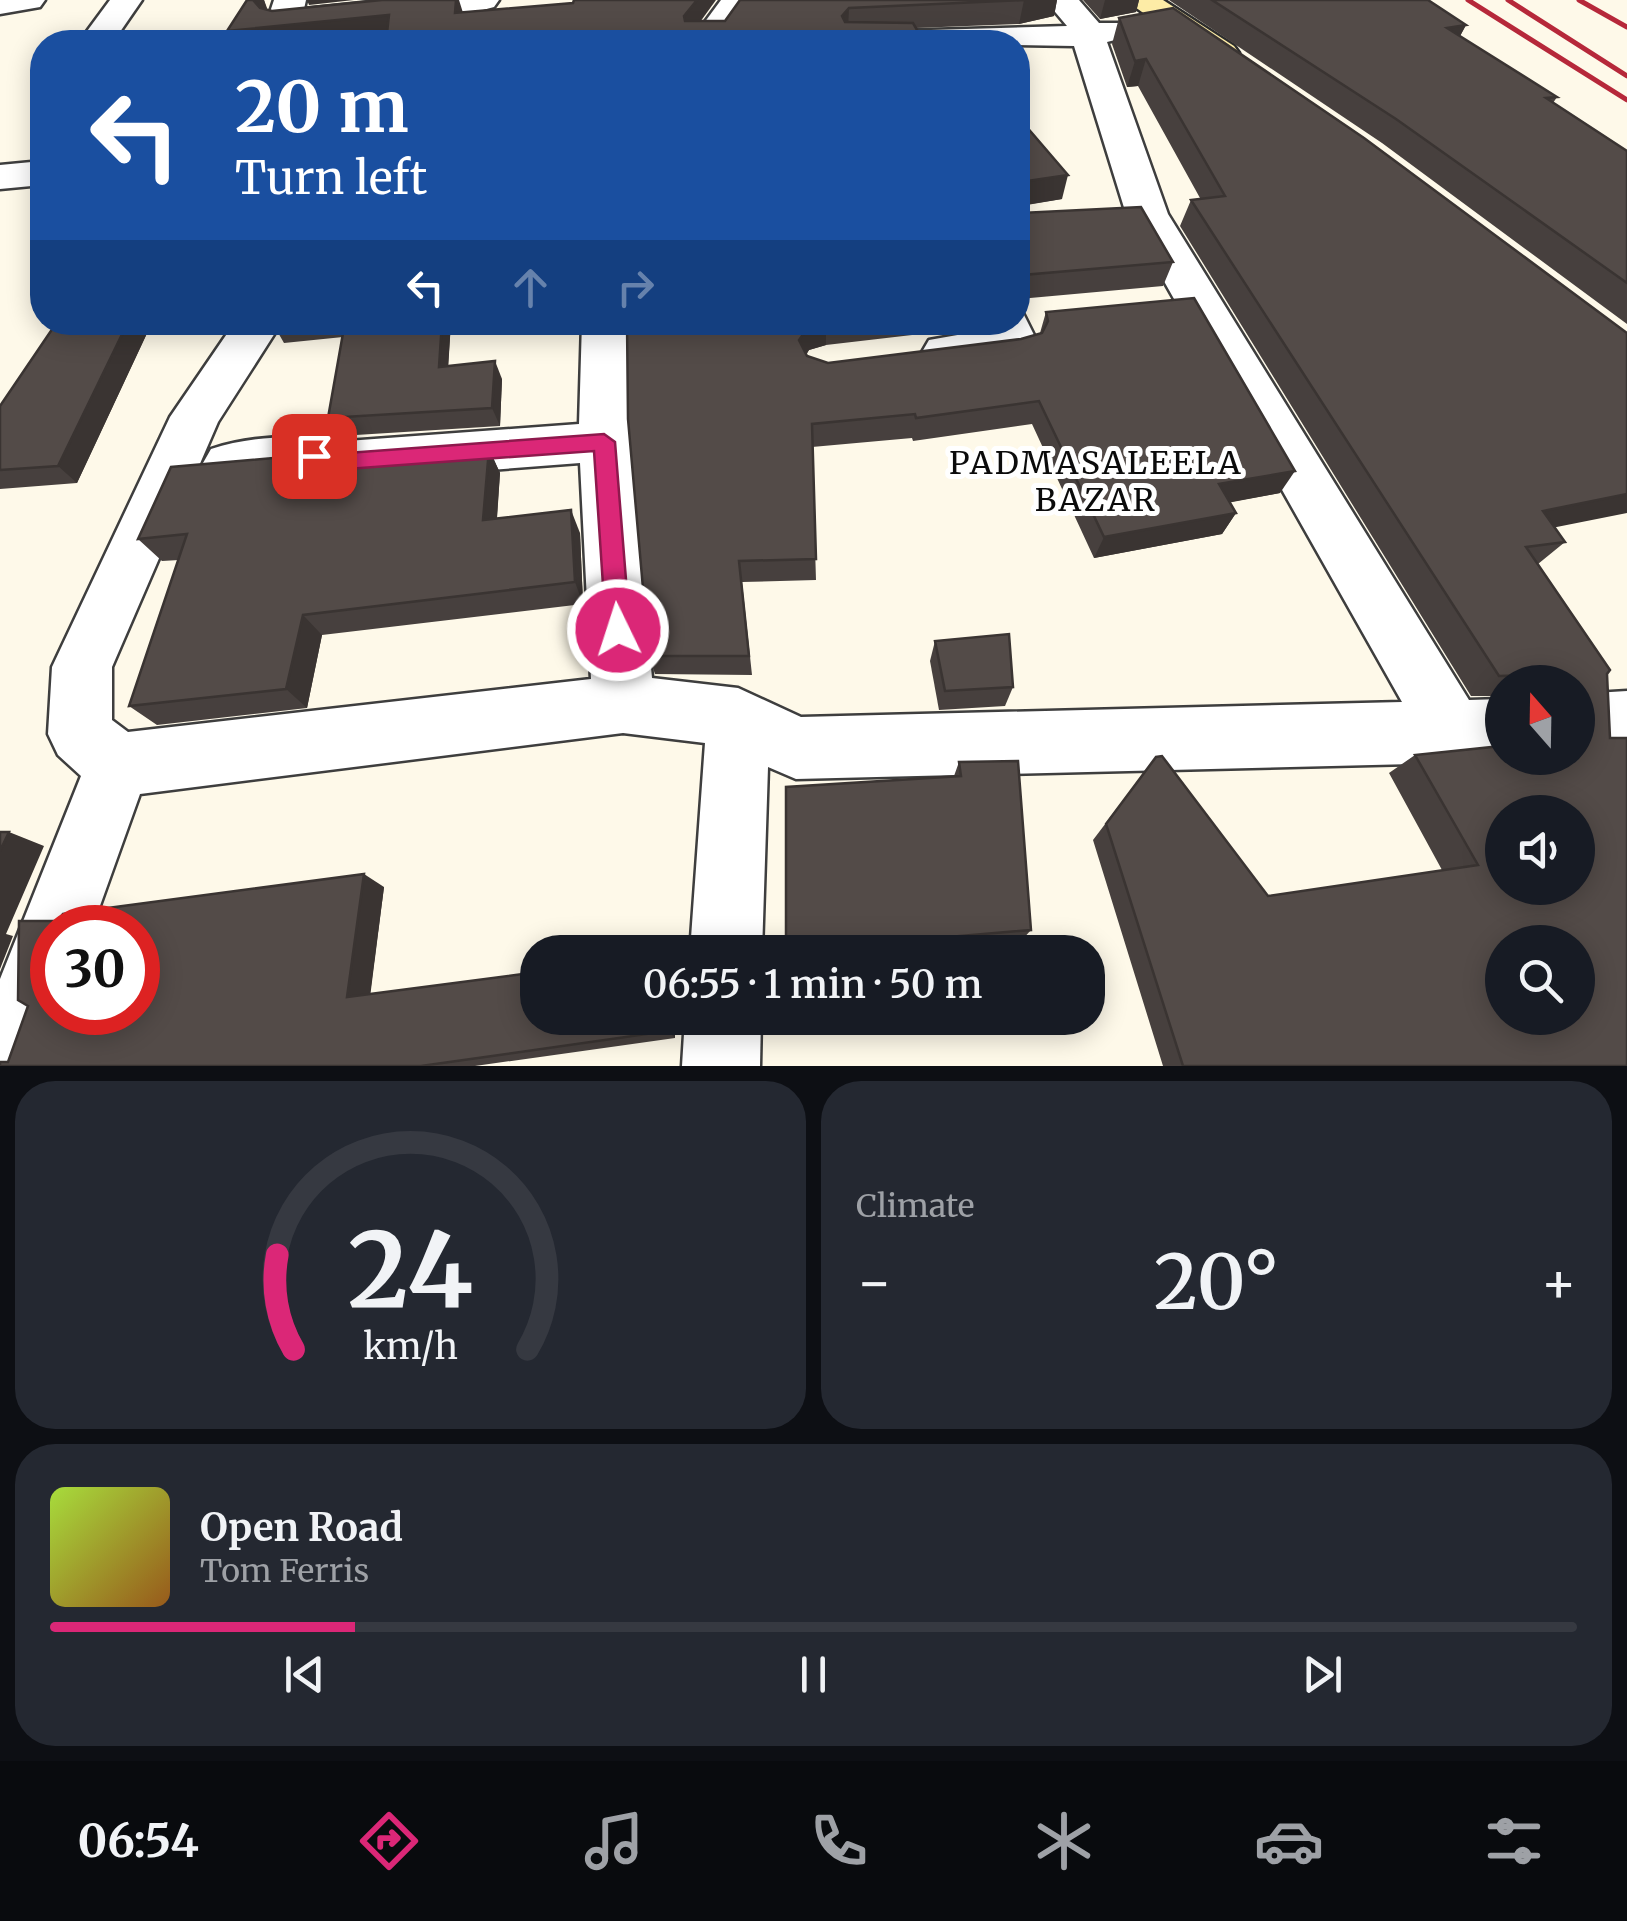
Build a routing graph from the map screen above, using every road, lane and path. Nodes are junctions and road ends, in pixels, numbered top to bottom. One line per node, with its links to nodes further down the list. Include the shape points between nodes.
1 (29, 0): 6 (street)
2 (126, 0): 9 (street)
3 (290, 0): 4 (street, via 284,22)
4 (483, 0)
5 (738, 0): 10 (street)
6 (0, 4)
7 (1157, 10): 8 (street); 12 (street)
8 (1075, 18): 11 (street); 15 (street, via 1130,215)
9 (105, 30)
10 (716, 30)
11 (968, 30)
12 (1253, 76)
13 (30, 173): 14 (street)
14 (0, 177)
15 (1198, 301): 16 (street); 27 (street)
16 (1144, 306)
17 (251, 335): 22 (street, via 195,417)
18 (605, 335): 21 (street)
19 (1011, 335): 20 (street, via 1014,344)
20 (902, 357)
21 (604, 442): 22 (street); 23 (street)
22 (172, 468): 28 (street, via 82,667 80,734)
23 (623, 704): 24 (street); 28 (street)
24 (738, 717): 27 (street, via 796,748); 30 (street)
25 (1627, 721): 26 (street)
26 (1595, 723)
27 (1478, 731)
28 (118, 765): 29 (street)
29 (65, 905)
30 (727, 935)
31 (30, 998): 33 (street)
32 (722, 1035): 34 (street)
33 (5, 1066)
34 (721, 1066)

